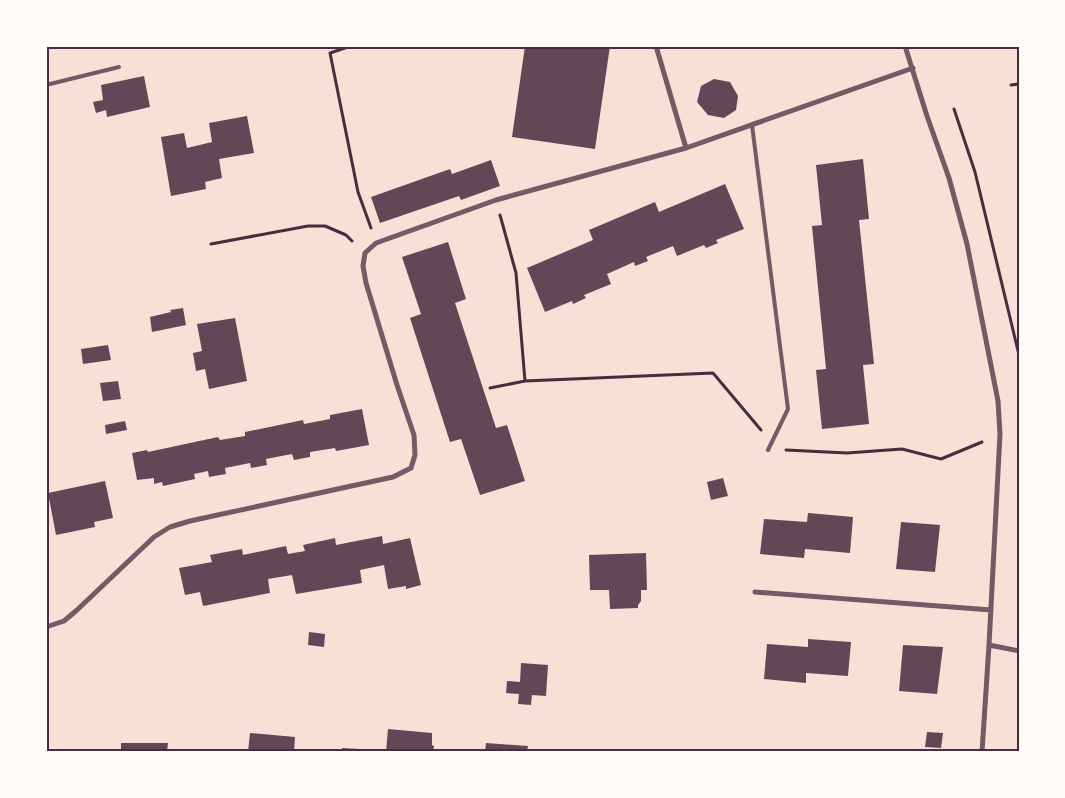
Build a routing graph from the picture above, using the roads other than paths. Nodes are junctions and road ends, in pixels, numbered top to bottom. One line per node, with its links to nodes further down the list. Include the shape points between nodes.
1 (656, 46): 7 (street)
2 (906, 46): 4 (street)
3 (119, 67): 5 (lane)
4 (913, 68): 6 (street); 10 (street, via 967,244 998,401 1000,434)
5 (46, 85)
6 (752, 125): 7 (street); 8 (lane, via 788,409)
7 (686, 148): 11 (street, via 496,200 376,243 365,254 363,266 414,435 415,455 411,468 392,477 170,527 154,537 64,621)
8 (768, 450)
9 (755, 592): 10 (street)
10 (991, 610): 12 (street)
11 (46, 627)
12 (989, 645): 13 (street); 14 (street)
13 (1019, 651)
14 (982, 752)

